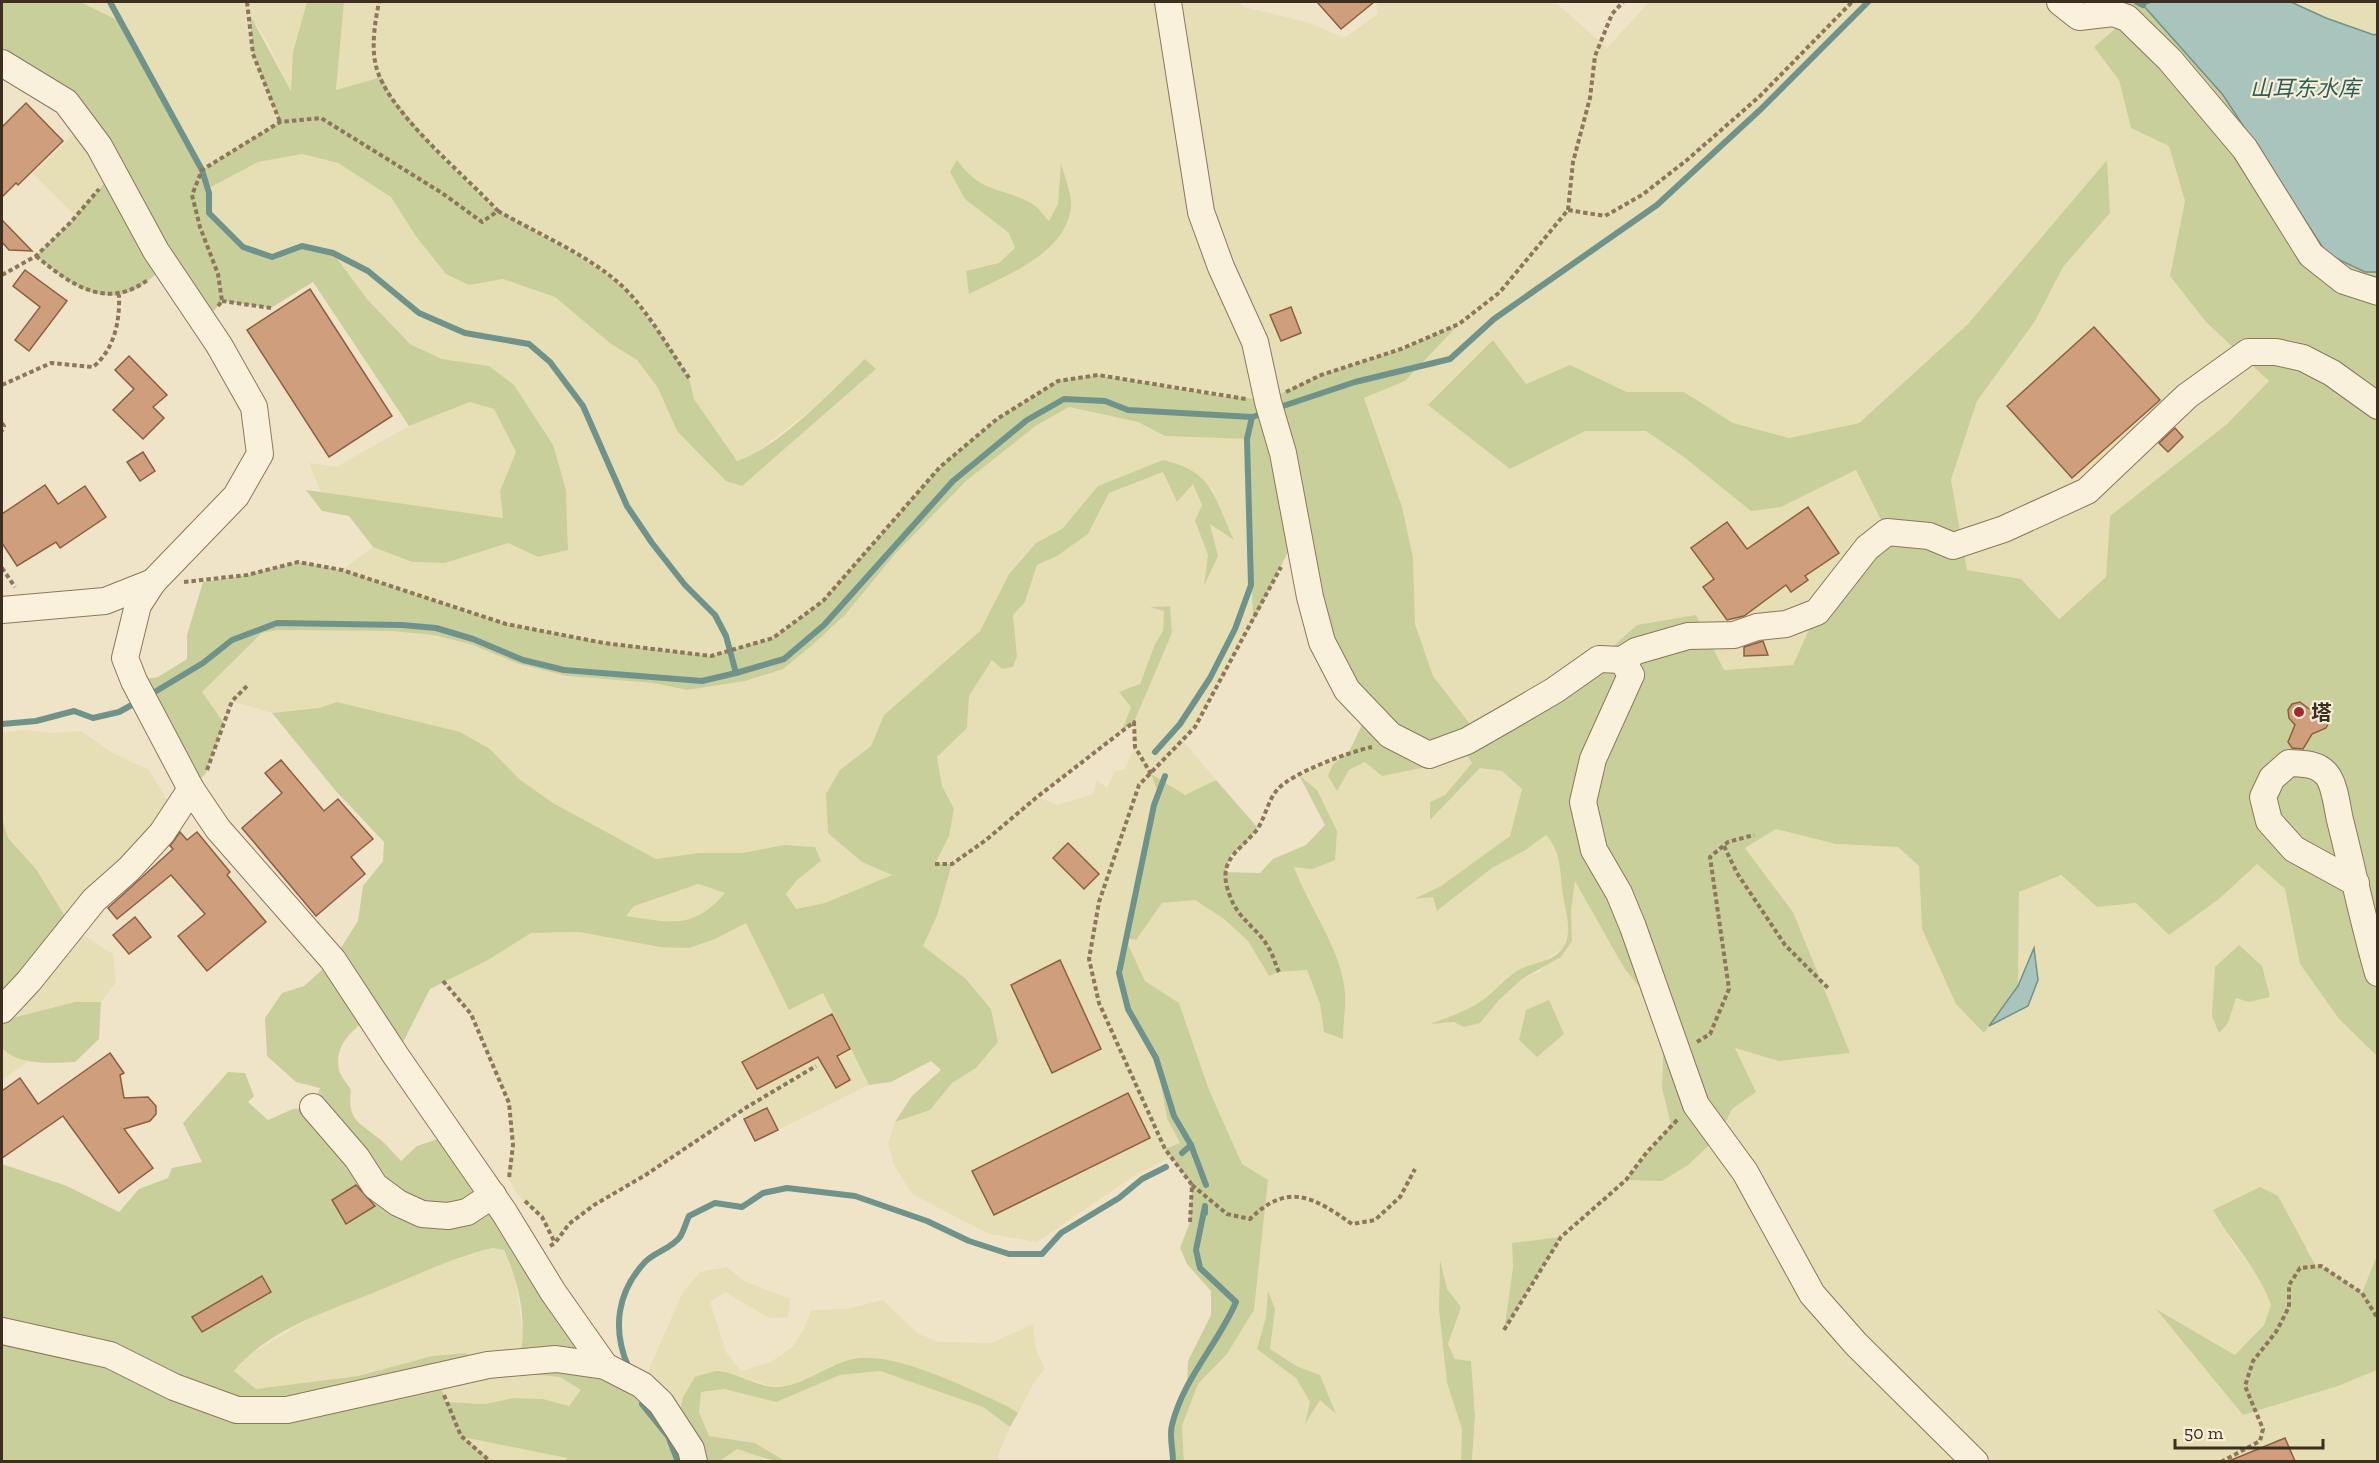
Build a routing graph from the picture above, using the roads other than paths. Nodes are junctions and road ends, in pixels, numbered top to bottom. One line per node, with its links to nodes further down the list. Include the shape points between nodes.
1 (1168, 2): 8 (street, via 1201,212 1255,342 1300,529 1310,597 1322,642 1347,690 1390,735 1429,755 1467,741 1555,690 1599,659)
2 (2060, 2): 4 (street, via 2079,17 2113,13 2127,18 2170,60 2245,149 2311,255 2344,281)
3 (2, 63): 6 (street, via 66,102 99,146 166,266 254,407 260,454 236,496)
4 (2378, 292)
5 (2378, 406): 8 (street, via 2303,358 2276,352 2248,352 2187,396 2087,491 2004,529 1953,546 1929,536 1887,532 1867,548 1817,612 1786,624 1757,627 1734,635 1688,636 1636,651)
6 (153, 582): 7 (street, via 105,601); 9 (street, via 138,605 125,658)
7 (2, 610)
8 (1622, 660): 18 (street, via 1631,675 1593,759 1583,802 1593,850 1623,901 1696,1105 1745,1172 1812,1294 1856,1344)
9 (191, 789): 12 (street, via 162,833 94,900); 14 (street, via 260,880 333,960 396,1056)
10 (2356, 883): 10 (street, via 2328,776 2313,764 2289,763 2272,778 2263,797 2269,821 2294,849); 11 (street)
11 (2378, 973)
12 (2, 1010)
13 (313, 1107): 14 (street, via 357,1158 375,1186 422,1214 448,1216 467,1212)
14 (502, 1190): 16 (street, via 531,1255)
15 (2, 1331): 16 (street, via 110,1355 174,1387 237,1410 286,1410 488,1365 556,1359)
16 (605, 1366): 17 (street, via 642,1385 661,1403 691,1449)
17 (694, 1461)
18 (1975, 1461)

